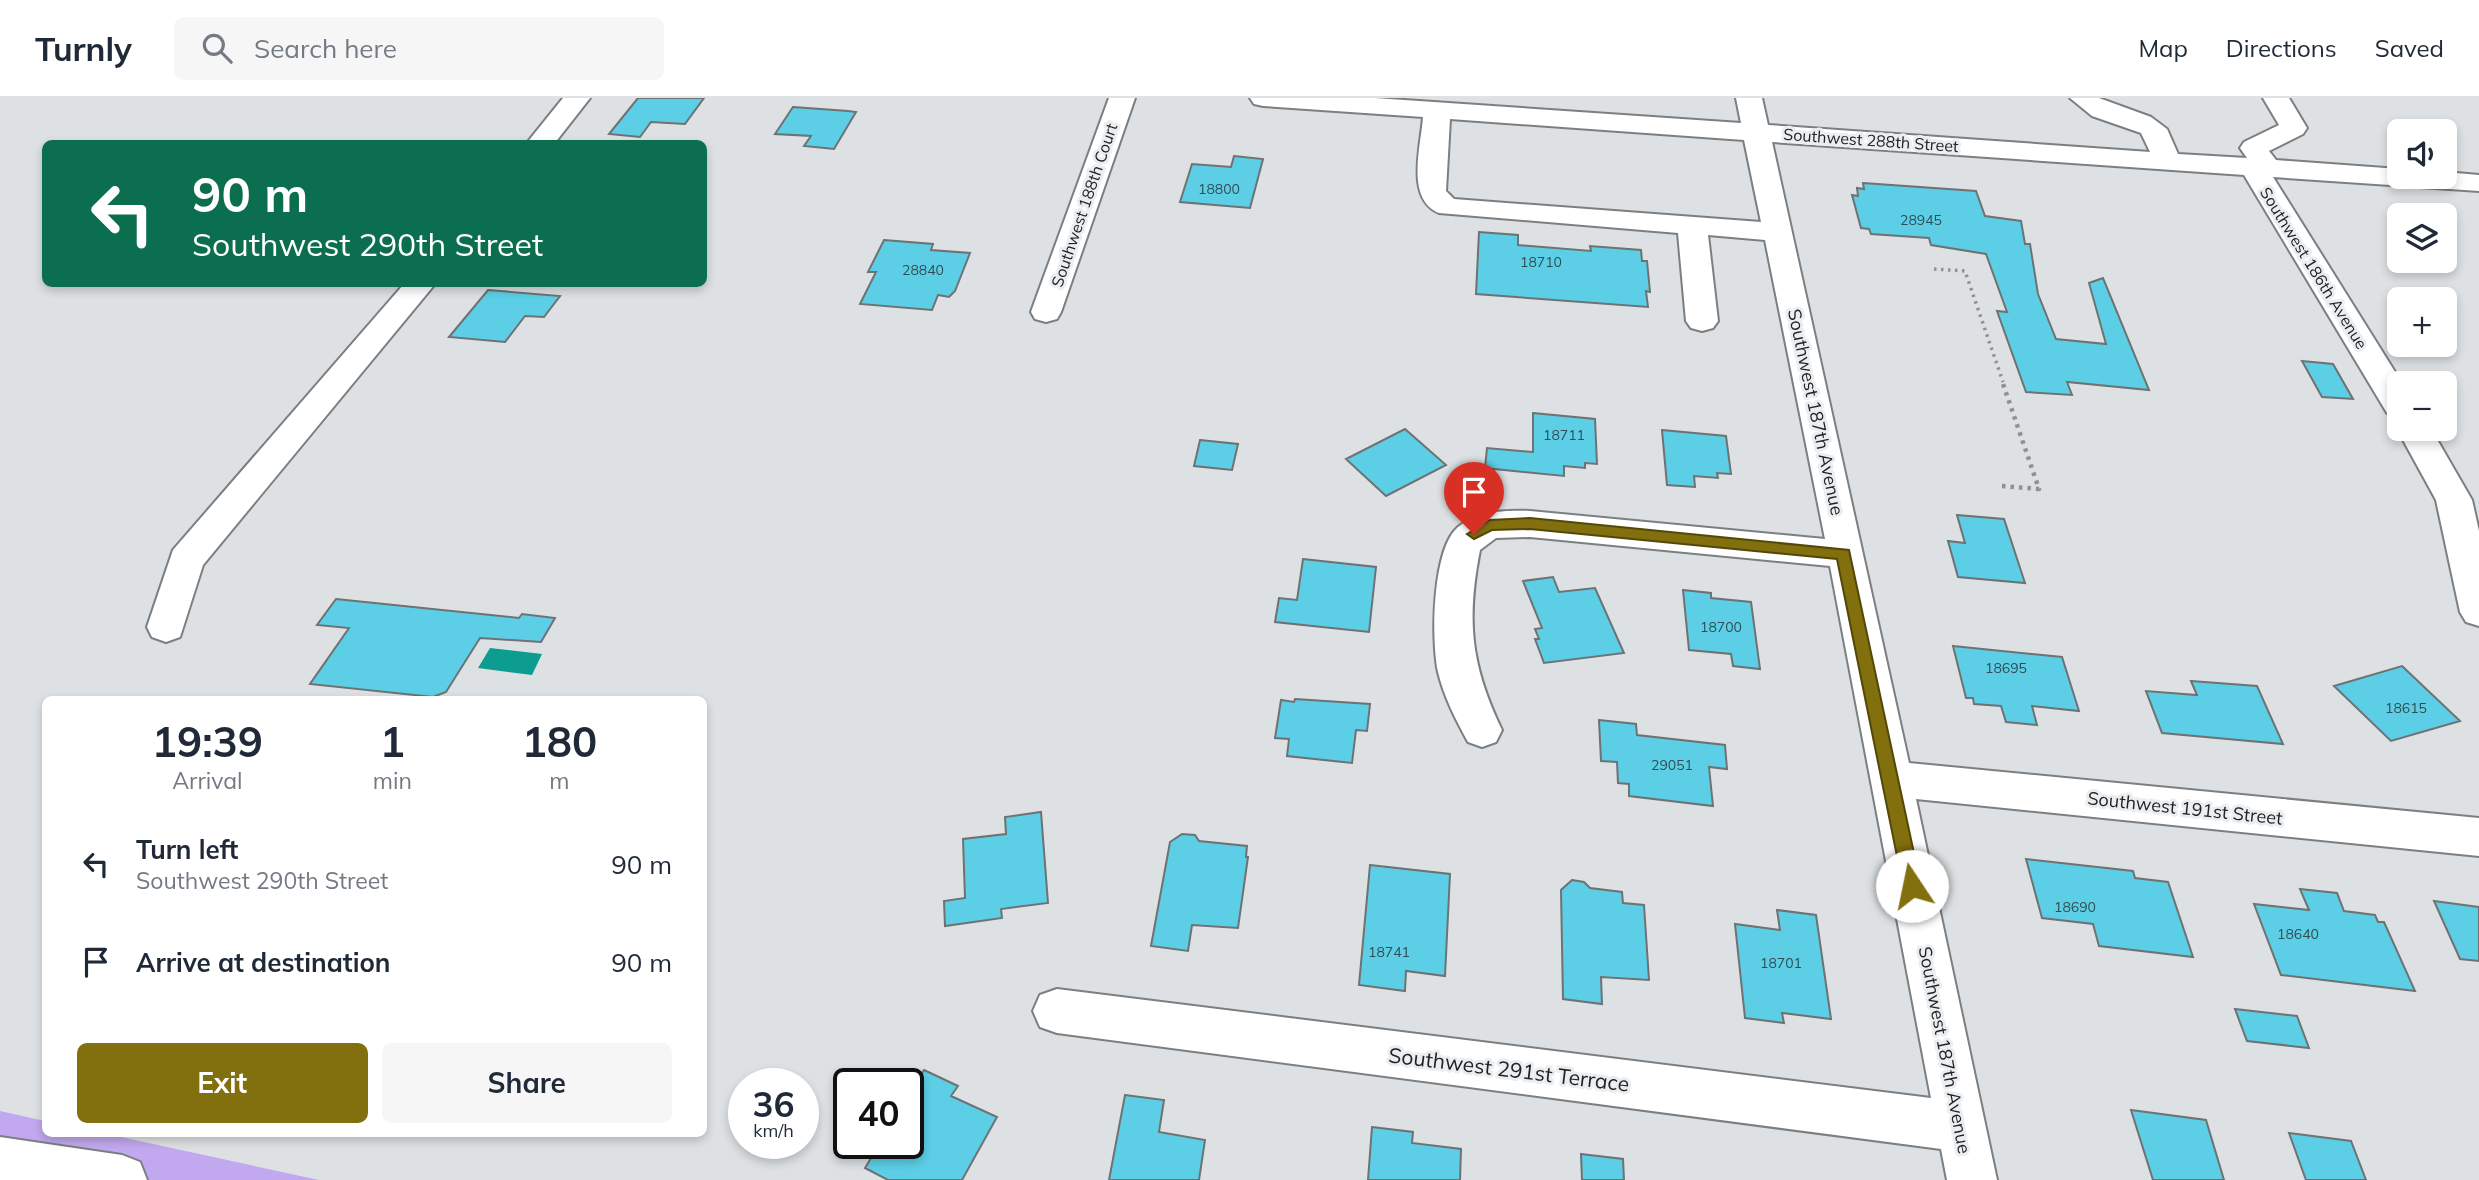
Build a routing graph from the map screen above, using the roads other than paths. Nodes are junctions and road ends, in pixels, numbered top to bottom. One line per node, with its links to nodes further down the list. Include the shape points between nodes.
1 (577, 98): 8 (street)
2 (1122, 98): 15 (street, Southwest 188th Court)
3 (1263, 98): 6 (street, Southwest 288th Street)
4 (2083, 98): 9 (street, via 2103,113 2150,128)
5 (2276, 98): 10 (street, via 2294,128 2254,148)
6 (1437, 111): 7 (street, Southwest 288th Street); 12 (street, via 1432,191 1438,203)
7 (1753, 115): 9 (street, Southwest 288th Street); 13 (street, Southwest 187th Avenue)
8 (542, 140)
9 (2168, 160): 10 (street, Southwest 288th Street)
10 (2259, 167): 11 (street, Southwest 288th Street); 17 (street, Southwest 186th Avenue)
11 (2479, 183)
12 (1692, 226): 13 (street); 16 (street)
13 (1779, 232): 19 (street, Southwest 187th Avenue)
14 (417, 287): 21 (street, via 186,560)
15 (1046, 312)
16 (1702, 321)
17 (2387, 385)
18 (2421, 441): 20 (street, via 2454,500)
19 (1844, 554): 22 (street, via 1530,524 1490,525 1463,543 1457,576 1455,664); 23 (street, Southwest 187th Avenue)
20 (2479, 612)
21 (166, 627)
22 (1482, 730)
23 (1890, 779): 24 (street, Southwest 191st Street); 26 (street, Southwest 187th Avenue)
24 (2479, 837)
25 (1057, 1011): 26 (street, Southwest 291st Terrace)
26 (1961, 1127): 29 (street, Southwest 187th Avenue)
27 (0, 1163): 28 (street)
28 (122, 1180)
29 (1972, 1180)

